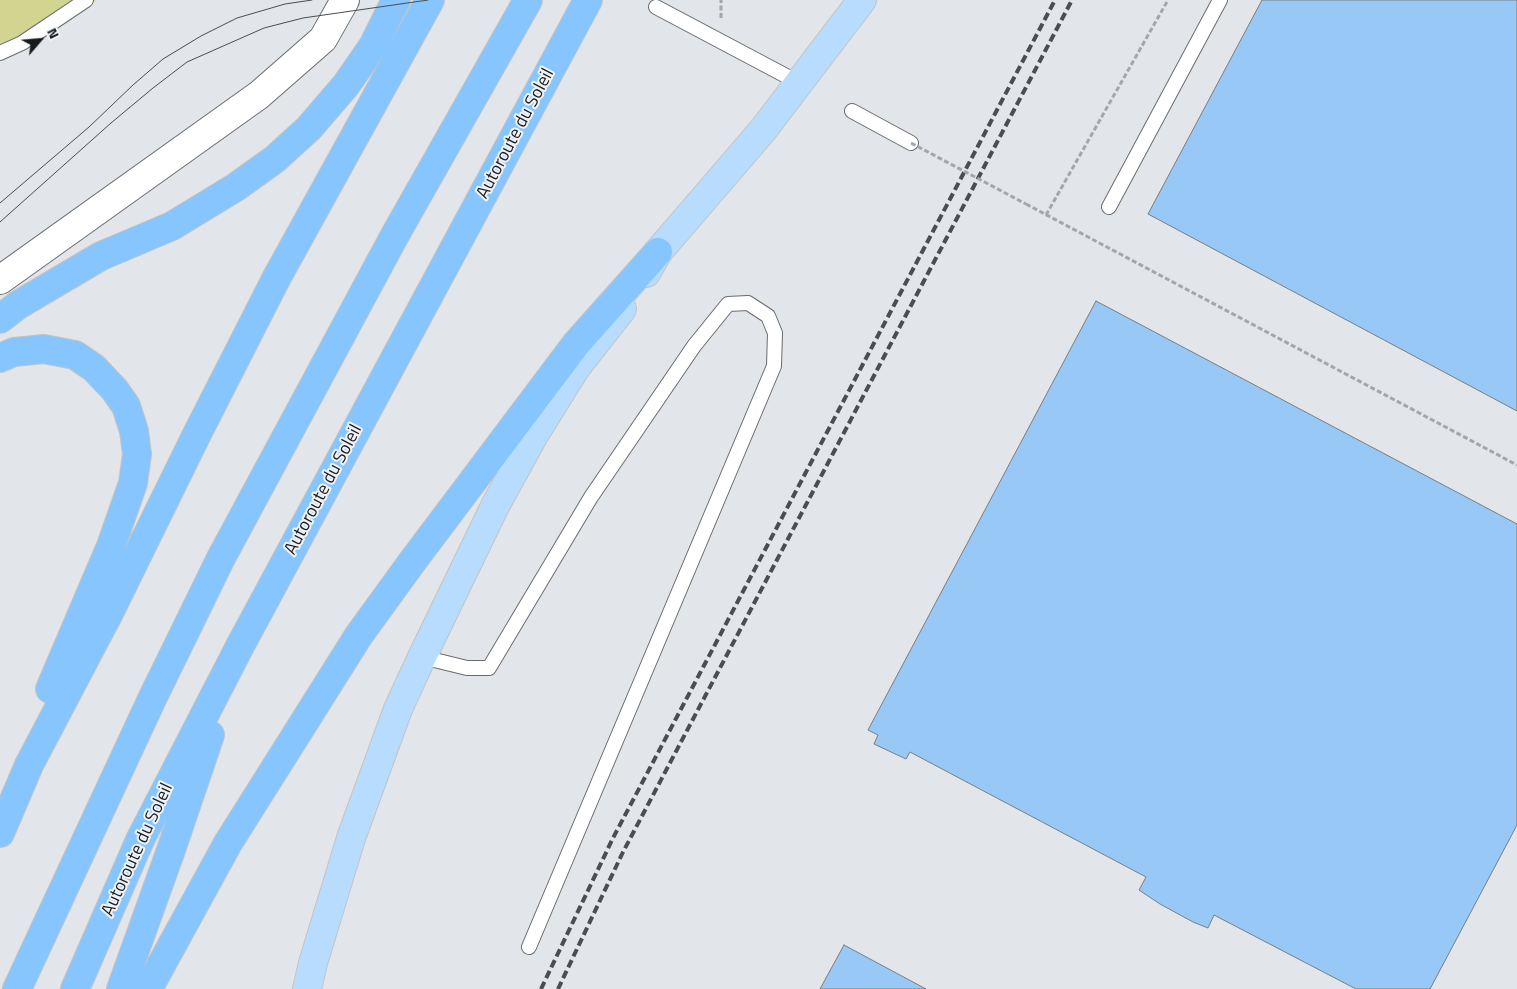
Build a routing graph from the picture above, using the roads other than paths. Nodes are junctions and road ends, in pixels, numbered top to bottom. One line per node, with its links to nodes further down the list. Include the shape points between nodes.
1 (86, 0): 10 (lane, via 22,43)
2 (345, 0): 16 (street, via 323,39 259,95)
3 (396, 0): 17 (highway, via 373,46 346,85 309,128 275,159 172,226 101,256)
4 (430, 0): 21 (highway, via 278,277)
5 (528, 0): 24 (highway, via 395,235 221,558)
6 (588, 0): 19 (highway, Autoroute du Soleil)
7 (862, 0): 15 (main road, via 763,130)
8 (1220, 0): 14 (lane)
9 (656, 7): 11 (lane)
10 (0, 53)
11 (790, 78)
12 (852, 110): 13 (lane)
13 (912, 143)
14 (1109, 206)
15 (658, 252): 20 (main road, via 628,302 575,369 534,435 495,506); 27 (highway, via 576,344 359,635 228,843)
16 (0, 280)
17 (0, 318)
18 (0, 358): 21 (highway, via 14,352 44,349 76,355 114,389 126,406 137,454 134,483 111,546 51,685)
19 (240, 646): 25 (highway, Autoroute du Soleil, via 140,840); 26 (highway)
20 (422, 657): 23 (lane, via 467,668 489,668 591,497 700,339 728,304 748,303 768,316 775,333 774,366); 28 (main road, via 398,709 351,838)
21 (29, 764): 22 (highway)
22 (0, 832)
23 (529, 947)
24 (17, 989)
25 (75, 989)
26 (120, 989)
27 (148, 989)
28 (307, 989)

